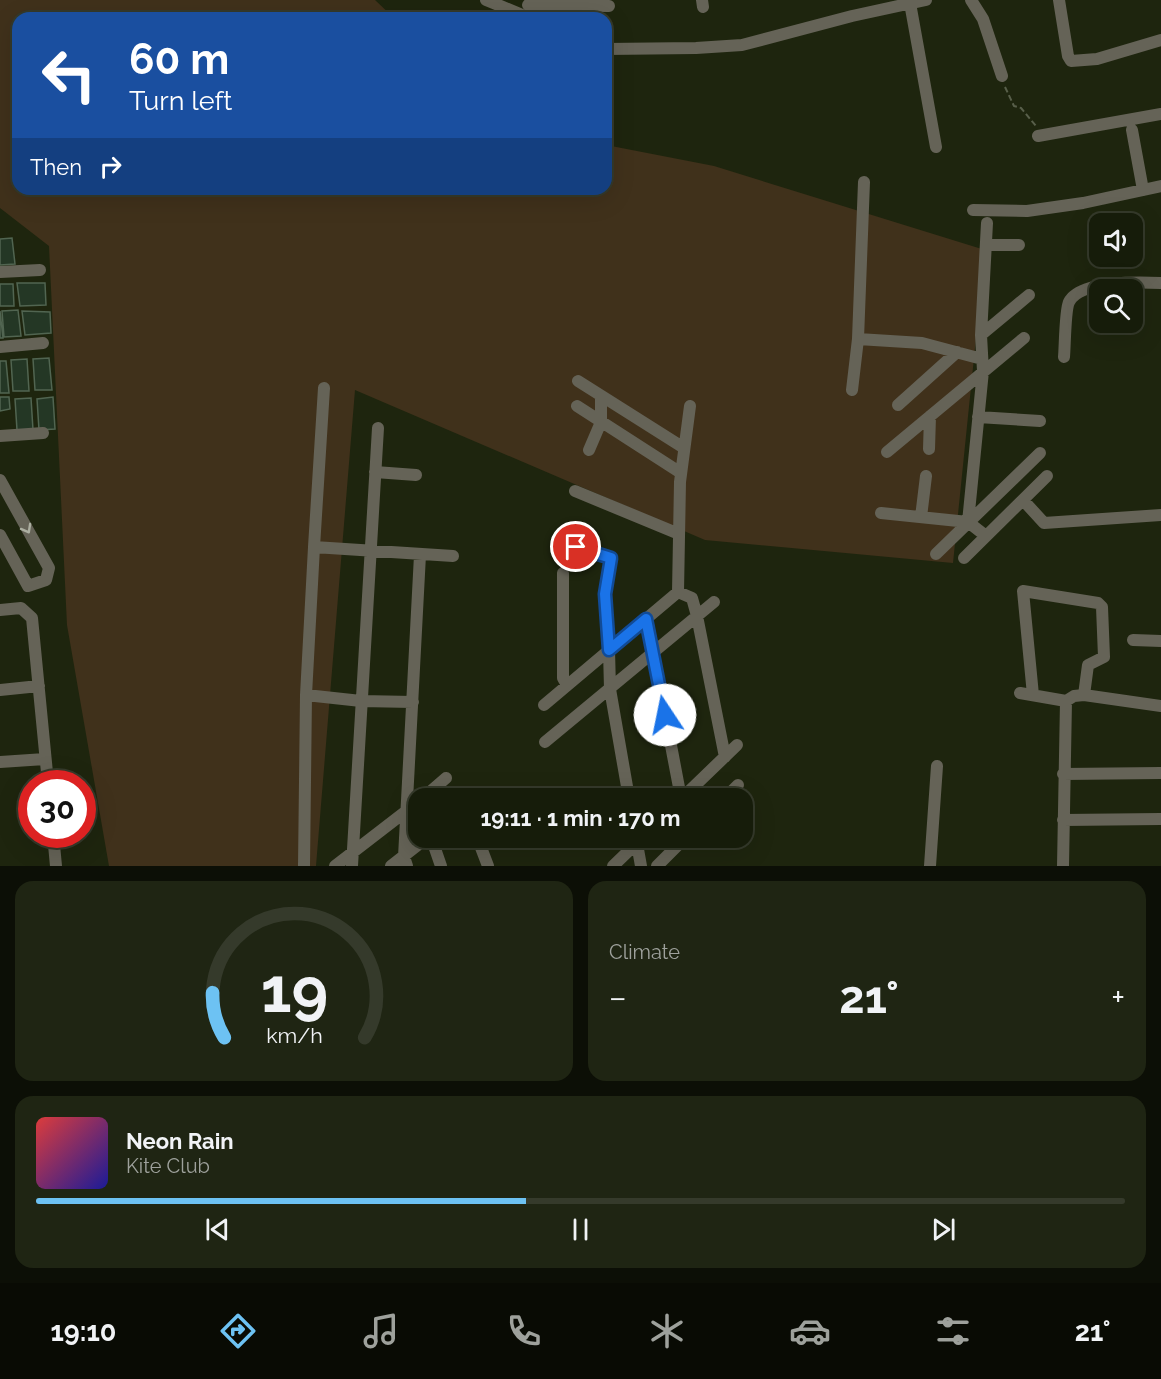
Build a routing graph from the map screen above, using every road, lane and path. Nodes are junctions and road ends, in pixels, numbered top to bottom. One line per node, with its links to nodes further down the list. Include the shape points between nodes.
1 (486, 0): 6 (street)
2 (971, 0): 9 (street, via 983,19)
3 (1059, 0): 7 (street, via 1071,61 1097,59)
4 (917, 1): 8 (street, via 742,45); 13 (street)
5 (609, 6): 6 (street)
6 (525, 9)
7 (1161, 40)
8 (612, 49)
9 (1002, 76): 12 (path, via 1009,98 1028,115)
10 (1161, 114): 12 (street)
11 (1132, 130): 16 (street)
12 (1038, 136)
13 (936, 147)
14 (864, 182): 27 (street)
15 (1161, 186): 16 (street)
16 (1143, 190): 17 (street, via 1027,211)
17 (973, 210)
18 (987, 223): 19 (street)
19 (986, 245): 20 (street); 25 (street)
20 (1019, 246)
21 (40, 270): 22 (street)
22 (0, 272)
23 (1161, 283): 31 (street, via 1092,286 1074,296 1068,303)
24 (1029, 295): 25 (street)
25 (981, 335): 32 (street)
26 (1024, 338): 32 (street)
27 (858, 339): 30 (street, via 922,343); 35 (street)
28 (43, 343): 29 (street)
29 (0, 347)
30 (957, 352): 32 (street); 37 (street)
31 (1064, 357)
32 (982, 365): 40 (street); 41 (street)
33 (578, 381): 36 (street)
34 (324, 388): 69 (street)
35 (852, 390)
36 (601, 396): 42 (street); 44 (street)
37 (898, 405)
38 (577, 406): 44 (street)
39 (690, 406): 49 (street)
40 (930, 416): 50 (street); 52 (street)
41 (978, 417): 43 (street); 65 (street)
42 (637, 418): 48 (street); 49 (street)
43 (1040, 421)
44 (601, 422): 48 (street); 51 (street)
45 (378, 428): 54 (street)
46 (43, 433): 47 (street)
47 (0, 435)
48 (633, 442): 55 (street)
49 (684, 448): 55 (street)
50 (929, 449)
51 (589, 450)
52 (887, 452)
53 (1040, 453): 65 (street)
54 (375, 472): 56 (street); 71 (street)
55 (681, 473): 66 (street)
56 (416, 475)
57 (926, 476): 64 (street)
58 (1047, 476): 61 (street)
59 (0, 480): 67 (street, one-way to 67, via 48,568 46,580 28,586)
60 (575, 491): 66 (street)
61 (1023, 500): 63 (street, via 1044,524); 68 (street)
62 (881, 513): 64 (street)
63 (1161, 515)
64 (921, 517): 65 (street)
65 (968, 522): 68 (street); 72 (street)
66 (679, 534): 77 (street)
67 (0, 535)
68 (986, 536): 75 (street)
69 (314, 547): 71 (street); 91 (street)
70 (576, 547): 84 (street, via 611,558 605,594)
71 (370, 550): 73 (street); 94 (street)
72 (936, 554)
73 (420, 555): 74 (street); 96 (street)
74 (453, 556)
75 (964, 558)
76 (562, 573): 86 (street, via 563,678)
77 (678, 592): 80 (street, via 692,598); 81 (street)
78 (714, 602): 80 (street)
79 (0, 610): 87 (street, via 21,608 32,618)
80 (697, 616): 85 (street); 101 (street)
81 (646, 619): 84 (street); 85 (street)
82 (1133, 640): 83 (street)
83 (1161, 641)
84 (609, 650): 86 (street); 88 (street)
85 (653, 652): 88 (street); 112 (street)
86 (567, 685): 97 (street)
87 (39, 686): 89 (street); 102 (street)
88 (610, 689): 99 (street); 111 (street)
89 (0, 690)
90 (1020, 693): 92 (street)
91 (306, 695): 94 (street); 128 (street)
92 (1033, 695): 93 (street, via 1023,591 1098,603 1102,607 1104,657 1088,665); 95 (street)
93 (1084, 695): 95 (street); 98 (street)
94 (361, 701): 96 (street); 125 (street)
95 (1066, 701): 107 (street)
96 (413, 702): 115 (street)
97 (544, 705)
98 (1161, 706)
99 (545, 742)
100 (737, 745): 101 (street)
101 (725, 757): 113 (street)
102 (45, 759): 103 (street); 105 (street)
103 (0, 762)
104 (937, 766): 137 (street)
105 (46, 770)
106 (1161, 773): 107 (street)
107 (1063, 774): 117 (street)
108 (446, 778): 110 (street)
109 (738, 785): 114 (street)
110 (434, 788)
111 (627, 788)
112 (680, 788)
113 (692, 788)
114 (735, 788)
115 (407, 812): 125 (street); 126 (street)
116 (1161, 819): 117 (street)
117 (1063, 820): 138 (street)
118 (55, 848): 127 (street)
119 (419, 848): 126 (street)
120 (434, 848): 132 (street)
121 (481, 848): 133 (street)
122 (630, 848): 134 (street)
123 (640, 848): 135 (street)
124 (675, 848): 136 (street)
125 (352, 851): 129 (street); 130 (street)
126 (405, 861): 131 (street)
127 (57, 866)
128 (304, 866)
129 (335, 866)
130 (352, 866)
131 (391, 866)
132 (441, 866)
133 (488, 866)
134 (613, 866)
135 (641, 866)
136 (657, 866)
137 (930, 866)
138 (1063, 866)

